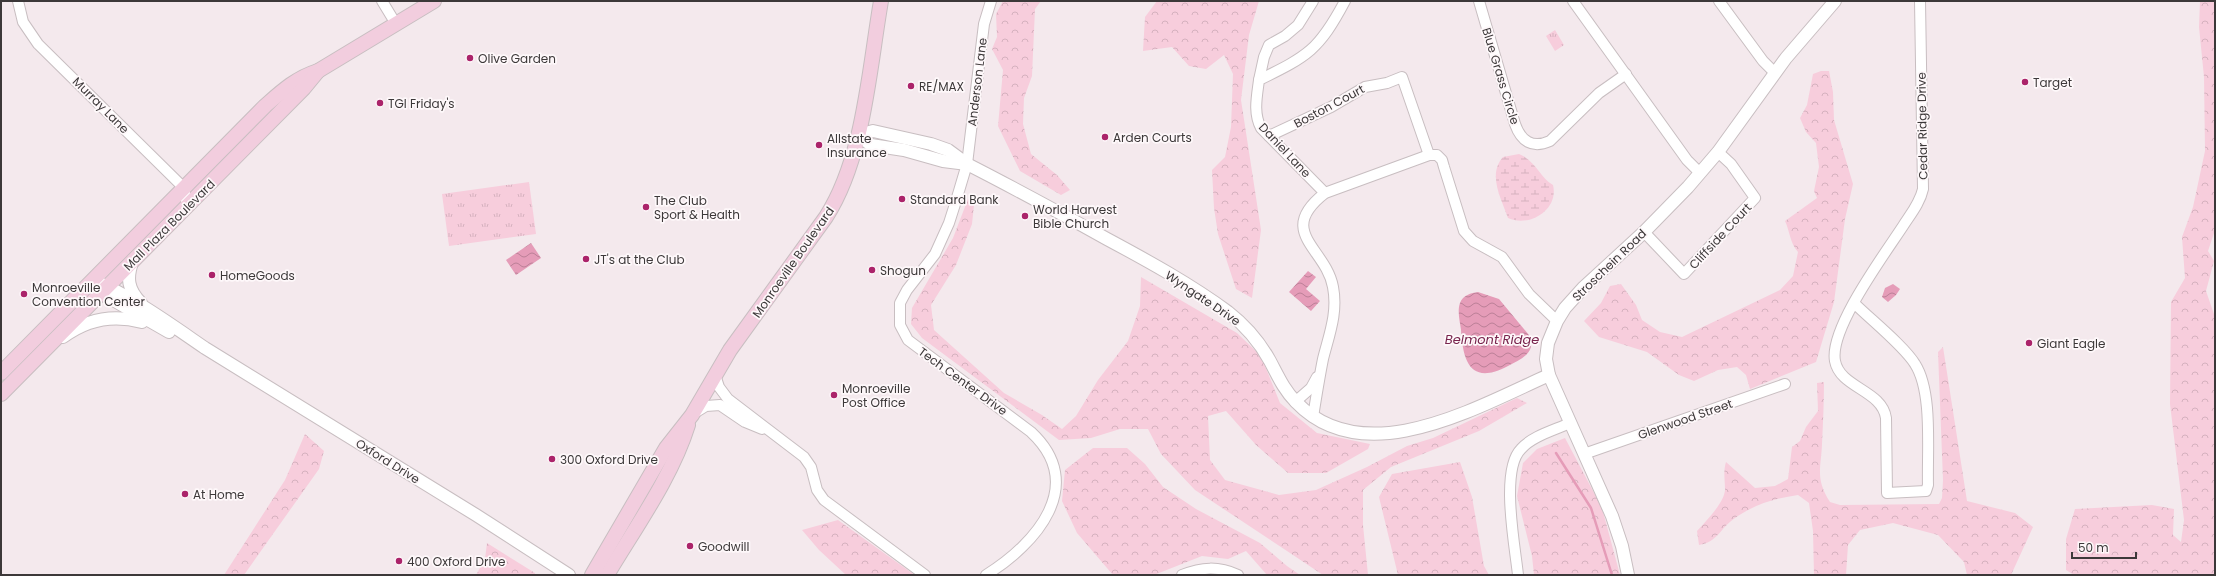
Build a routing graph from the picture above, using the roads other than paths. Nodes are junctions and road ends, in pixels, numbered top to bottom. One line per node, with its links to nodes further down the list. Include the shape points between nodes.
1 (18, 1): 24 (street, Murray Lane, via 24,22 38,44)
2 (382, 1): 13 (street)
3 (434, 1): 13 (main road, Mall Plaza Boulevard)
4 (881, 1): 18 (main road, Monroeville Boulevard)
5 (991, 1): 22 (street, Anderson Lane, via 984,24)
6 (1313, 1): 17 (street, Daniel Lane, via 1298,25 1269,45)
7 (1345, 1): 17 (street, via 1323,38 1312,51)
8 (1479, 1): 16 (street, Blue Grass Circle, via 1515,124 1525,141 1541,144 1550,141 1599,93)
9 (1574, 1): 16 (street)
10 (1719, 1): 15 (street, via 1763,61)
11 (1835, 1): 15 (street, Stroschein Road)
12 (1920, 1): 31 (street, Cedar Ridge Drive, via 1923,189 1916,205)
13 (396, 24): 14 (main road, Mall Plaza Boulevard)
14 (318, 71): 24 (main road, Mall Plaza Boulevard, via 290,83); 26 (main road, Mall Plaza Boulevard)
15 (1775, 73): 20 (street, Stroschein Road)
16 (1626, 74): 23 (street, via 1687,160)
17 (1259, 80): 19 (street, Daniel Lane, via 1256,117 1261,128)
18 (858, 135): 22 (street, Wyngate Drive, via 874,131 931,144 948,150); 39 (main road, Monroeville Boulevard, via 848,172 832,207 739,337)
19 (1269, 136): 21 (street, Boston Court, via 1331,107 1365,87 1402,77); 25 (street, Daniel Lane)
20 (1718, 152): 23 (street, Stroschein Road); 27 (street, Cliffside Court, via 1731,164 1756,198 1684,274)
21 (1429, 155): 25 (street); 33 (street, via 1436,155 1442,160 1467,235 1502,257 1530,294)
22 (967, 164): 43 (street, Wyngate Drive, via 1129,251 1227,311 1252,333 1285,390); 53 (street, Tech Center Drive, via 947,229 935,254 904,296 899,317 902,332 908,340 1023,426 1042,444 1050,458 1055,491 1045,520 1019,551)
23 (1700, 173): 27 (street, Stroschein Road)
24 (184, 188): 26 (street); 29 (main road, Mall Plaza Boulevard)
25 (1324, 192): 37 (street, via 1307,211 1304,227 1308,242 1329,274 1334,295 1333,319)
26 (188, 206): 28 (main road, Mall Plaza Boulevard)
27 (1644, 232): 33 (street, Stroschein Road, via 1584,288)
28 (134, 260): 30 (main road, Mall Plaza Boulevard); 32 (street, via 128,276 129,284 134,296)
29 (93, 280): 30 (street, Oxford Drive); 38 (main road, Mall Plaza Boulevard)
30 (104, 289): 32 (street, Oxford Drive); 34 (street, Oxford Drive); 36 (main road, Mall Plaza Boulevard)
31 (1854, 303): 31 (street, Cedar Ridge Drive, via 1910,357 1922,379 1926,395 1926,491 1887,493 1884,407 1855,386 1836,367 1834,355 1838,336)
32 (147, 310): 35 (street, Oxford Drive)
33 (1557, 321): 40 (street, Stroschein Road, via 1551,332 1547,352 1546,366)
34 (166, 331): 35 (street, Oxford Drive); 36 (street, via 132,319 106,318 80,326)
35 (205, 348): 49 (street, Oxford Drive)
36 (44, 351): 42 (main road, Mall Plaza Boulevard)
37 (1320, 372): 43 (street, via 1311,388); 45 (street)
38 (1, 373)
39 (715, 375): 44 (main road, Monroeville Boulevard); 47 (street, via 719,387 728,399)
40 (1549, 375): 45 (street, Wyngate Drive, via 1461,414 1403,431 1359,434 1332,427); 46 (street, Stroschein Road)
41 (1785, 384): 48 (street, Glenwood Street)
42 (1, 394)
43 (1295, 402): 45 (street, Wyngate Drive)
44 (692, 415): 47 (street, via 706,406 720,405 745,422); 50 (main road, Monroeville Boulevard, via 666,448); 51 (main road, Monroeville Boulevard, via 678,452)
45 (1313, 417)
46 (1570, 423): 48 (street, Stroschein Road); 56 (street, via 1521,448 1512,463 1510,484)
47 (770, 432): 52 (street, via 807,461 817,490 824,500)
48 (1584, 454): 57 (street, Stroschein Road, via 1615,522)
49 (569, 575)
50 (592, 575)
51 (607, 575)
52 (925, 575)
53 (986, 575)
54 (1182, 575): 55 (street, via 1204,568 1227,570)
55 (1238, 575)
56 (1518, 575)
57 (1628, 575)

